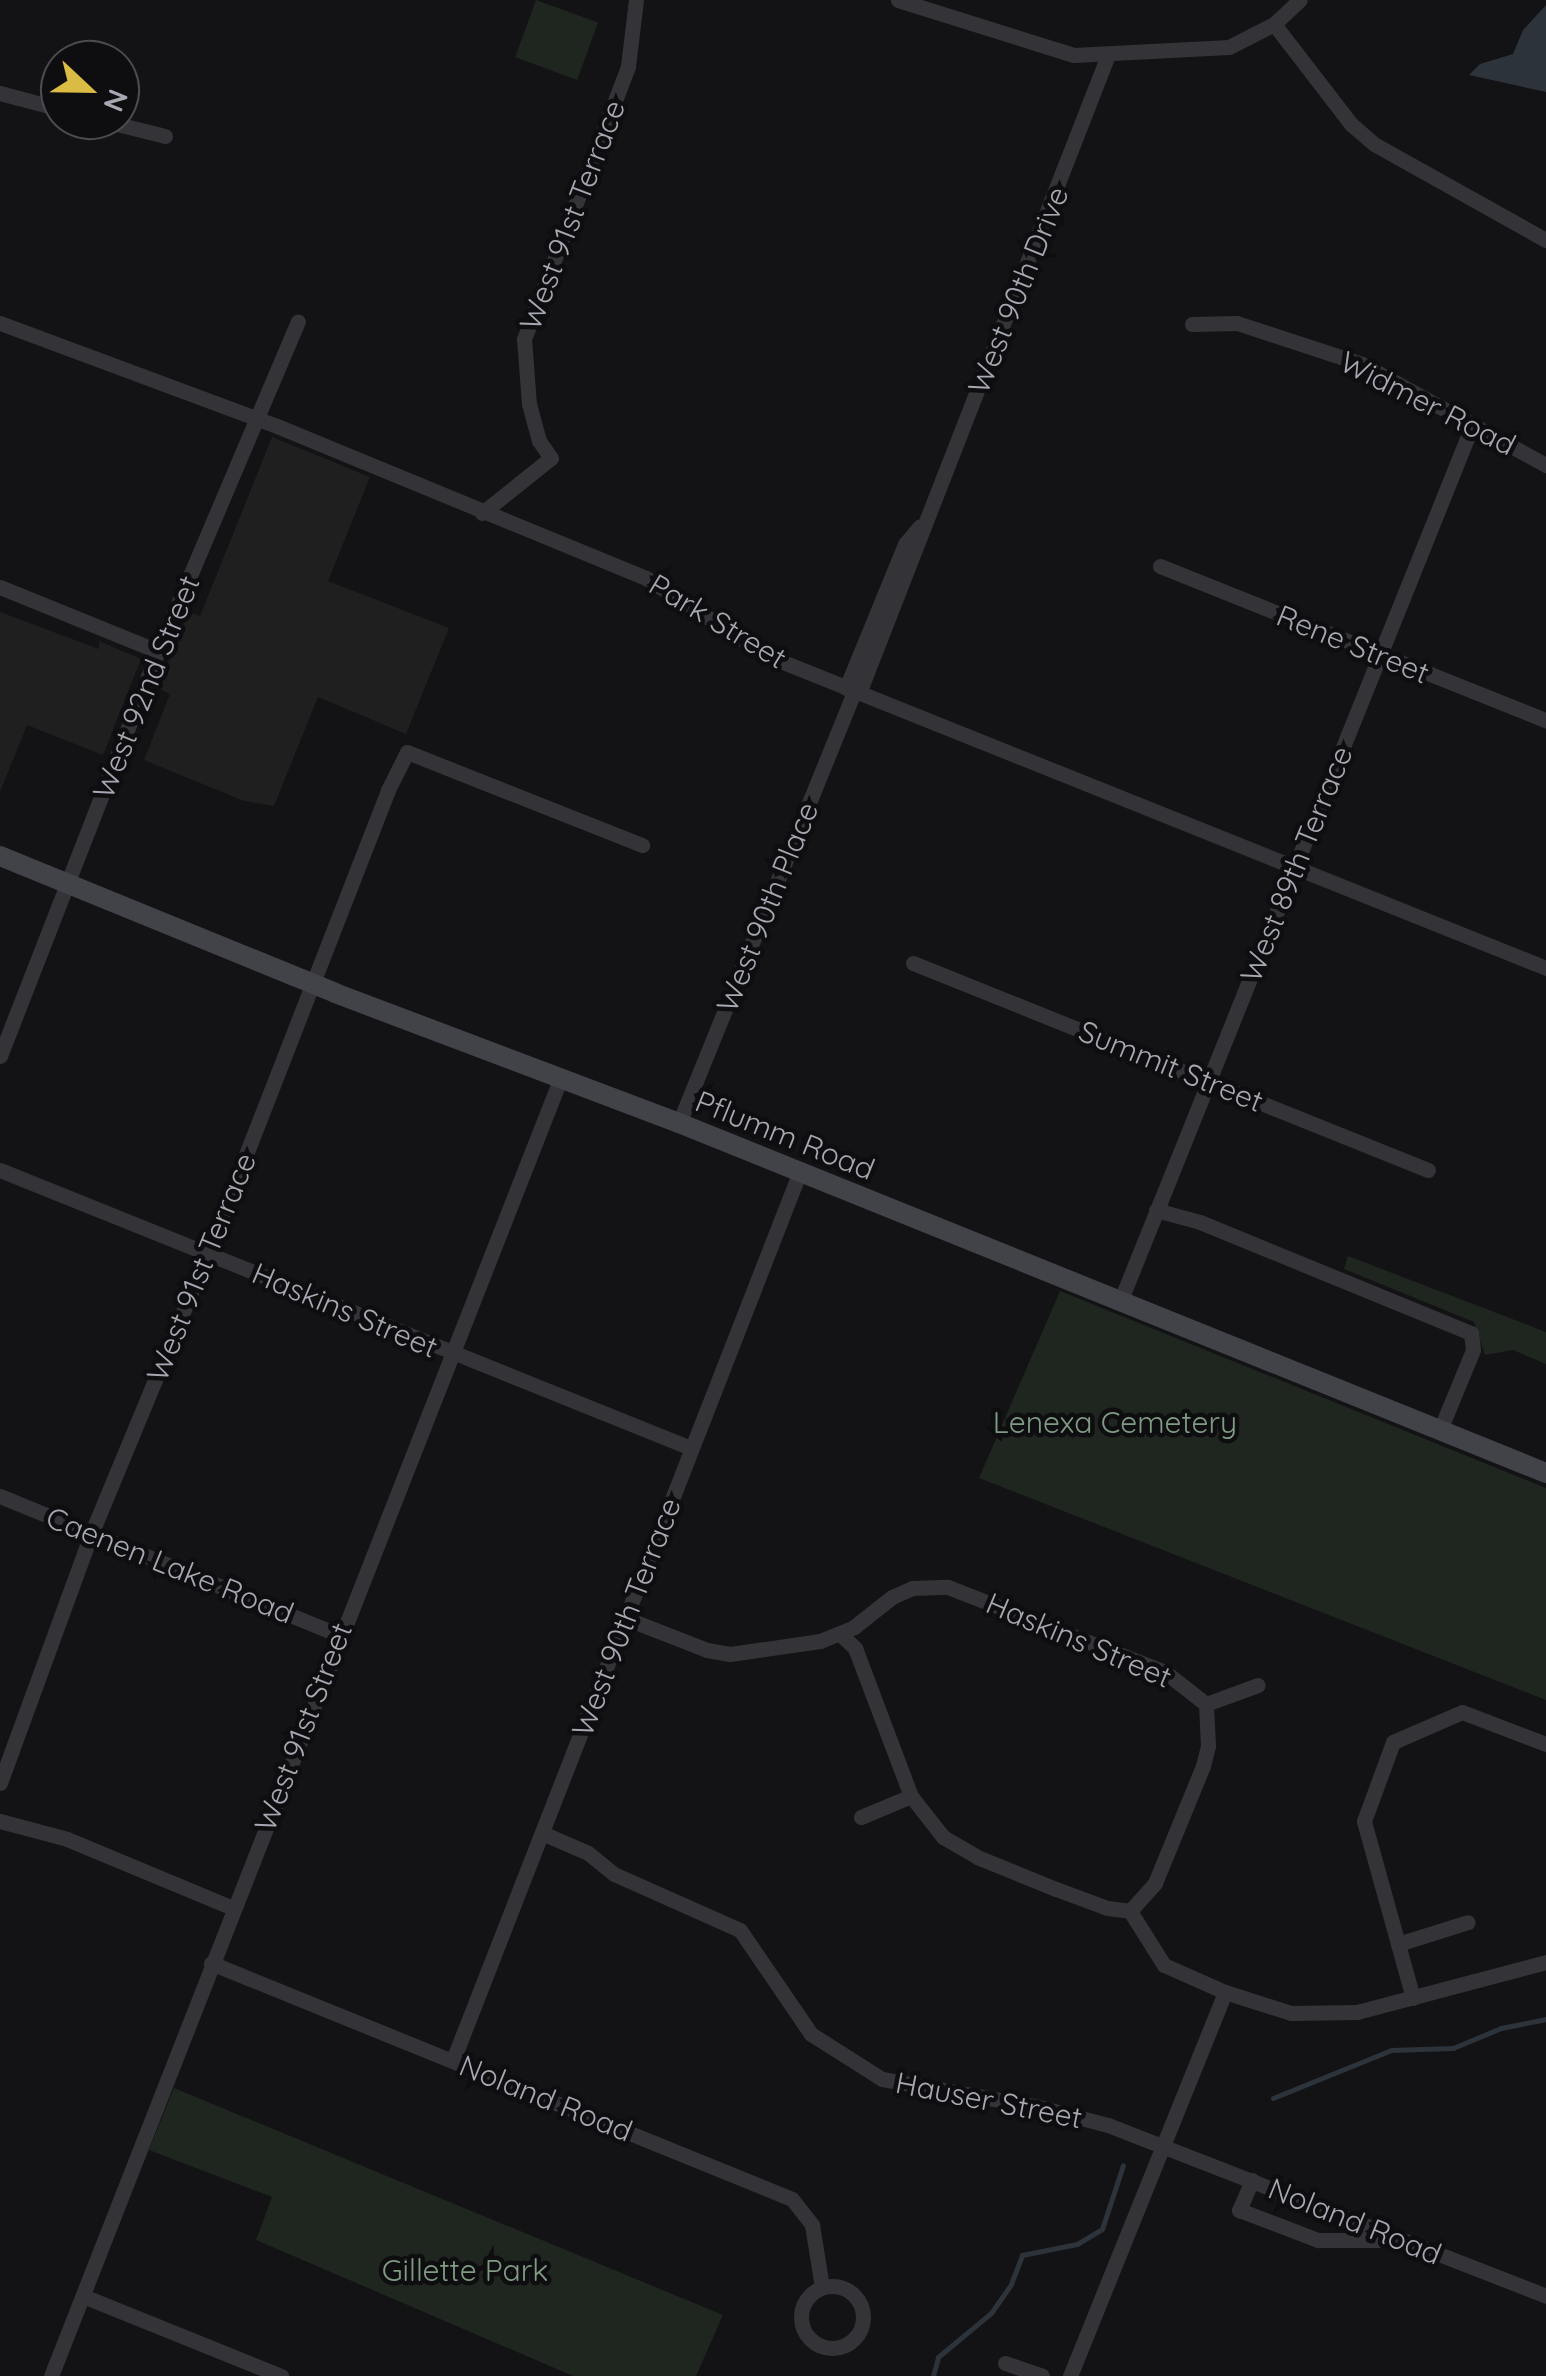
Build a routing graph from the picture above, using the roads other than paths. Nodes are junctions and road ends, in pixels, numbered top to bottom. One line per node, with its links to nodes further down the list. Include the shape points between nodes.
1 (636, 0): 17 (street, West 91st Terrace, via 628,66 524,339 530,404 551,458)
2 (898, 0): 5 (street, via 1052,52)
3 (1300, 0): 4 (street)
4 (1274, 24): 5 (street, via 1230,46); 10 (street, via 1374,144)
5 (1108, 55): 22 (street, West 90th Drive, via 922,523 918,550)
6 (0, 94): 7 (street)
7 (40, 104)
8 (140, 130): 9 (street)
9 (165, 136)
10 (1546, 240)
11 (298, 321): 14 (street, West 92nd Street)
12 (0, 323): 14 (street, Park Street)
13 (1192, 324): 15 (street, Widmer Road, via 1237,323 1340,356)
14 (254, 418): 17 (street, Park Street); 20 (street, West 92nd Street)
15 (1472, 426): 16 (street, Widmer Road); 21 (street, West 89th Terrace)
16 (1546, 465)
17 (482, 513): 22 (street, Park Street, via 646,578 747,646)
18 (1160, 566): 21 (street, Rene Street)
19 (0, 587): 20 (street)
20 (158, 650): 27 (street, West 92nd Street)
21 (1381, 654): 23 (street, Rene Street); 26 (street, West 89th Terrace)
22 (853, 690): 26 (street, Park Street); 34 (street, West 90th Place)
23 (1546, 720)
24 (642, 846): 30 (street, West 91st Terrace, via 407,752)
25 (0, 856): 27 (main road, Pflumm Road)
26 (1294, 868): 29 (street, Park Street); 33 (street, West 89th Terrace)
27 (69, 884): 30 (main road, Pflumm Road); 31 (street, West 92nd Street)
28 (913, 963): 33 (street, Summit Street)
29 (1546, 968)
30 (312, 984): 32 (main road, Pflumm Road); 39 (street, West 91st Terrace)
31 (0, 1056)
32 (560, 1080): 34 (main road, Pflumm Road); 41 (street, West 91st Street)
33 (1208, 1082): 36 (street, Summit Street); 38 (street, West 89th Terrace)
34 (680, 1123): 37 (main road, Pflumm Road)
35 (0, 1170): 39 (street, Haskins Street)
36 (1428, 1170)
37 (798, 1174): 40 (main road, Pflumm Road); 43 (street, West 90th Terrace)
38 (1156, 1210): 40 (street, West 89th Terrace); 42 (street, via 1471,1333 1473,1350)
39 (208, 1252): 41 (street, Haskins Street); 46 (street, West 91st Terrace)
40 (1120, 1302): 42 (main road, Pflumm Road)
41 (451, 1354): 43 (street, Haskins Street); 48 (street, West 91st Street)
42 (1440, 1430): 44 (main road, Pflumm Road)
43 (692, 1448): 47 (street, West 90th Terrace)
44 (1546, 1473)
45 (0, 1496): 46 (street, Caenen Lake Road)
46 (92, 1532): 48 (street, Caenen Lake Road); 53 (street, West 91st Terrace)
47 (625, 1618): 49 (street, via 730,1654); 57 (street, West 90th Terrace)
48 (339, 1634): 58 (street, West 91st Street)
49 (840, 1634): 51 (street, Haskins Street, via 912,1588 948,1587 1165,1672); 54 (street, via 855,1648)
50 (1258, 1684): 51 (street)
51 (1206, 1704): 59 (street, via 1202,1766 1155,1884)
52 (1546, 1744): 61 (street, via 1462,1712 1393,1742 1364,1821)
53 (0, 1783)
54 (911, 1796): 55 (street); 59 (street, via 961,1850)
55 (861, 1817)
56 (0, 1821): 58 (street, via 67,1839)
57 (542, 1833): 66 (street, West 90th Terrace); 67 (street, Hauser Street, via 588,1853 629,1882 740,1930 811,2034 868,2073 1065,2113)
58 (233, 1908): 63 (street, West 91st Street)
59 (1130, 1911): 64 (street, via 1164,1965)
60 (1468, 1922): 61 (street)
61 (1398, 1944): 65 (street)
62 (1546, 1962): 65 (street)
63 (212, 1963): 66 (street, Noland Road); 71 (street, West 91st Street)
64 (1225, 1992): 65 (street, via 1323,2015); 67 (street)
65 (1413, 1998)
66 (453, 2060): 70 (street, Noland Road, via 792,2199 812,2225)
67 (1164, 2144): 68 (street, Noland Road); 77 (street)
68 (1252, 2180): 69 (street, Noland Road); 69 (street, via 1239,2210 1318,2240)
69 (1404, 2240): 72 (street, Noland Road)
70 (822, 2286): 70 (street, via 805,2301 800,2324 806,2338 826,2349 864,2328 866,2315 856,2296)
71 (83, 2296): 74 (street, West 91st Street); 75 (street)
72 (1546, 2296)
73 (1005, 2363): 76 (street)
74 (51, 2376)
75 (281, 2376)
76 (1042, 2376)
77 (1070, 2376)

